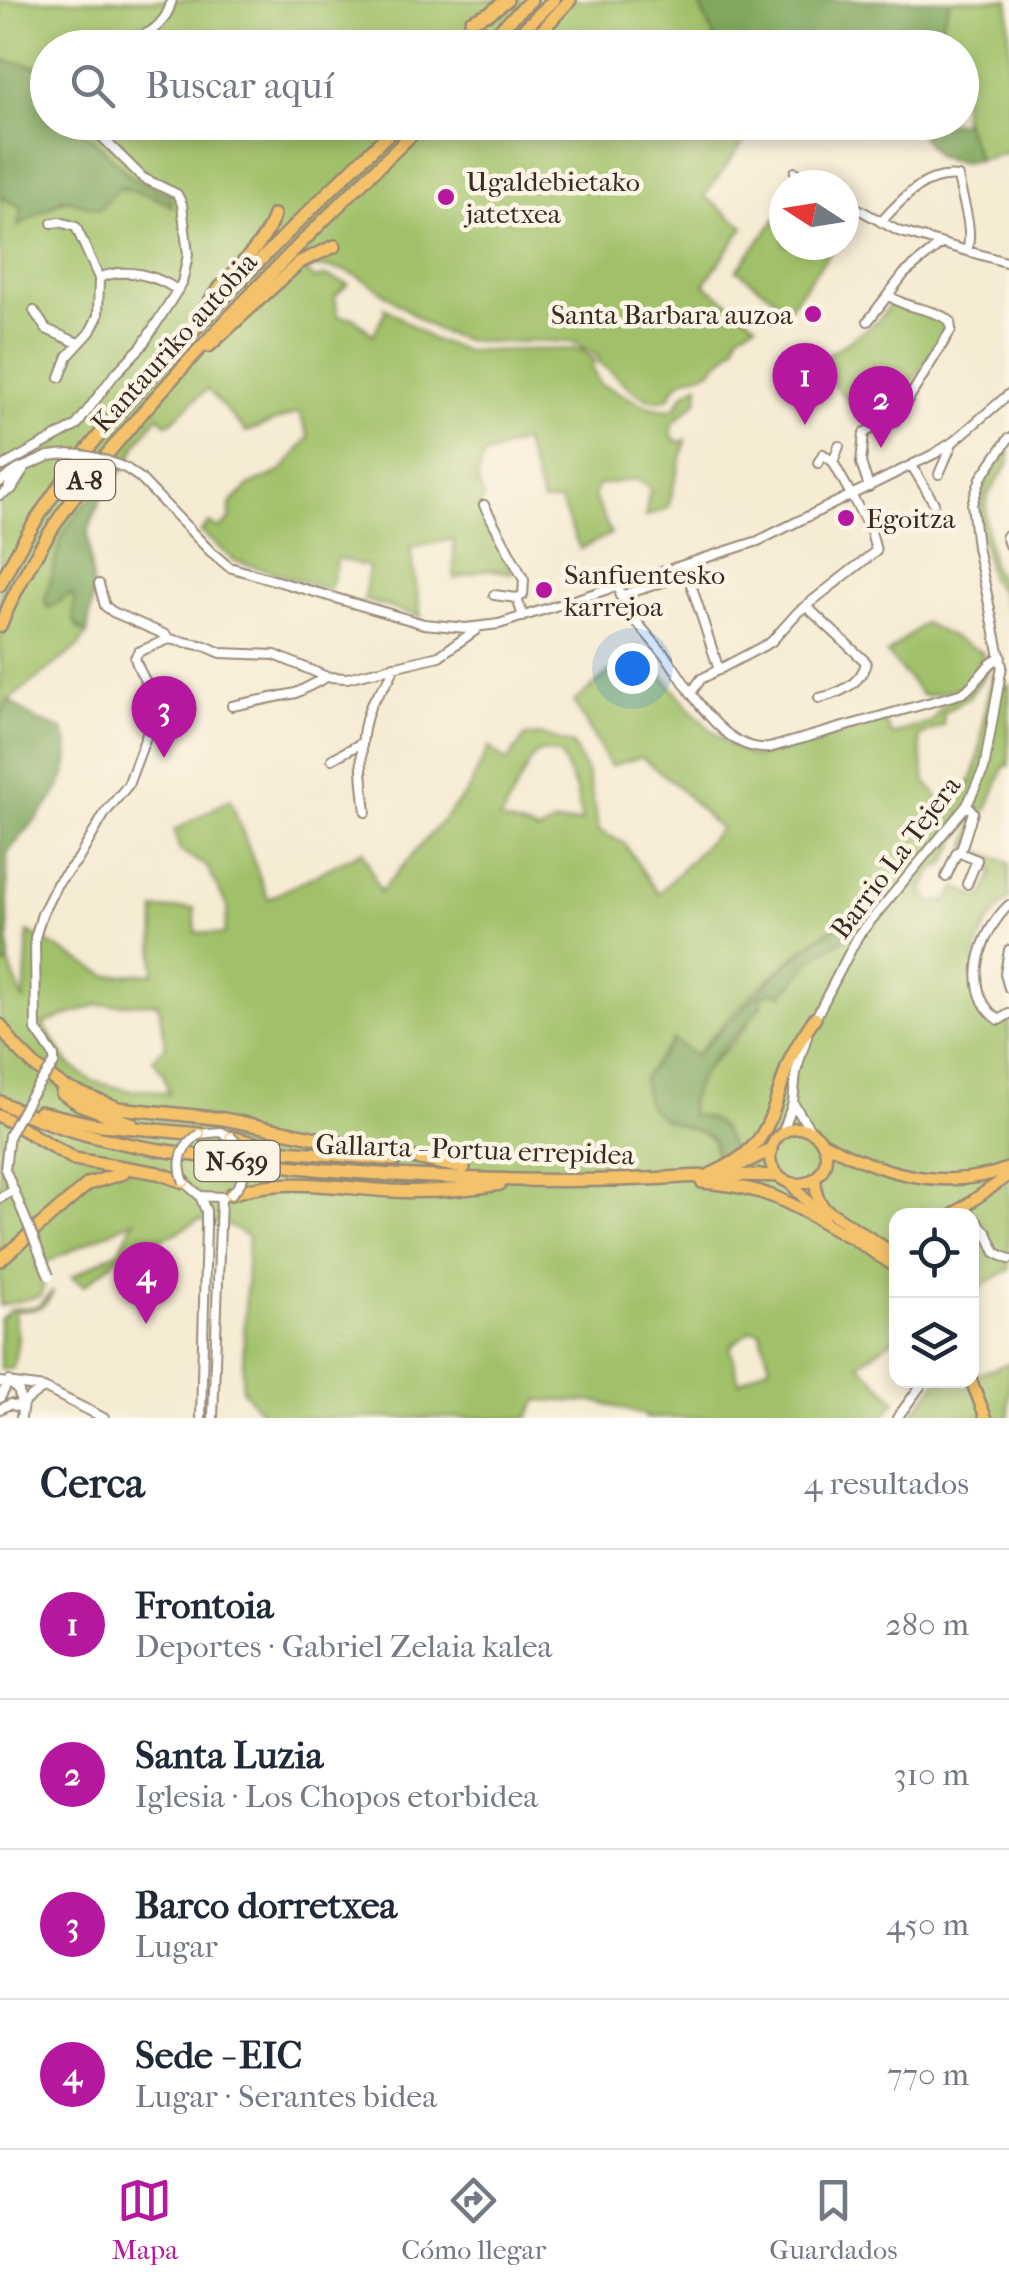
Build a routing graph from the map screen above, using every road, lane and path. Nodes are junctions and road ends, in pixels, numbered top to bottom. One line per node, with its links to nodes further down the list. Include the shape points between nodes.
1 (172, 0): 7 (street, via 163,24)
2 (507, 0): 6 (highway)
3 (530, 0): 8 (highway)
4 (554, 0): 9 (highway)
5 (570, 0): 10 (highway)
6 (470, 21)
7 (153, 30)
8 (499, 30)
9 (523, 30)
10 (542, 30)
11 (105, 140): 23 (street, via 144,178 178,194 188,255)
12 (383, 140): 27 (highway, Kantauriko autobia / A-8)
13 (405, 140): 29 (highway, Kantauriko autobia / A-8)
14 (859, 210): 16 (street)
15 (274, 215): 27 (highway, via 254,250 205,306)
16 (881, 222): 18 (street); 20 (street, via 914,188 958,178)
17 (52, 223): 22 (street, via 76,227)
18 (941, 244): 20 (street); 24 (street)
19 (334, 246): 29 (highway, via 300,262 213,344)
20 (967, 251): 21 (street)
21 (1009, 263)
22 (99, 278): 23 (street, via 156,276); 28 (street, via 95,325)
23 (178, 290): 35 (street, via 76,426)
24 (889, 295): 26 (street); 44 (street, via 942,314 951,330 895,422 864,433 861,462)
25 (34, 310): 28 (street, via 46,329)
26 (868, 321)
27 (199, 324): 51 (highway, Kantauriko autobia / A-8, via 80,458)
28 (78, 343): 30 (street)
29 (196, 352): 57 (highway, Kantauriko autobia / A-8, via 62,510)
30 (60, 377)
31 (1009, 394): 33 (street)
32 (1009, 438): 60 (street, via 972,504)
33 (953, 442): 39 (street); 42 (street)
34 (839, 446): 36 (street)
35 (30, 452): 40 (street); 41 (street)
36 (833, 462): 37 (street, via 823,454); 46 (street)
37 (818, 464)
38 (26, 466): 41 (street); 45 (street); 58 (street, bridge, via 49,456 88,455 140,478 229,567 424,624)
39 (912, 466): 44 (street); 47 (street)
40 (2, 467): 41 (street)
41 (14, 469): 43 (street); 45 (street)
42 (939, 474)
43 (0, 482)
44 (869, 487): 46 (street)
45 (4, 493)
46 (852, 496): 49 (street, via 758,542); 55 (street, via 876,551)
47 (934, 504)
48 (484, 505): 54 (street, via 524,580)
49 (686, 566): 52 (street); 62 (street)
50 (99, 584): 59 (street, via 105,606)
51 (0, 585)
52 (619, 591): 56 (street); 66 (street, via 628,614)
53 (494, 595): 54 (street)
54 (516, 598): 56 (street)
55 (806, 606): 62 (street, via 772,642); 67 (street, via 866,662 850,686)
56 (523, 617): 58 (street)
57 (0, 626)
58 (479, 627): 61 (street, via 439,656)
59 (169, 640): 63 (street, via 229,654 274,655); 104 (street, bridge, via 136,658 156,710 128,785 58,884 35,938 36,1030 54,1064 9,1135 5,1168)
60 (1005, 663): 65 (street, Barrio La Tejera); 66 (street, via 986,664 962,693 769,748 733,737)
61 (394, 666): 63 (street); 69 (street, via 371,702)
62 (719, 670): 66 (street)
63 (327, 676): 68 (street, via 296,693)
64 (1009, 679): 65 (street)
65 (998, 692): 71 (street, Barrio La Tejera, via 984,770)
66 (691, 693)
67 (819, 698)
68 (232, 706)
69 (360, 744): 70 (street); 72 (street)
70 (332, 759)
71 (967, 805): 73 (street, via 973,812); 80 (street, Barrio La Tejera, via 858,936)
72 (366, 812)
73 (960, 853): 74 (street); 75 (street, via 977,860)
74 (946, 878)
75 (967, 884)
76 (1009, 906): 79 (street, via 986,934 978,974 994,1018)
77 (1009, 950): 78 (street)
78 (1009, 988)
79 (1009, 1014)
80 (816, 1018): 84 (street, Barrio La Tejera, via 798,1062); 98 (highway, via 789,1060 766,1131 751,1150)
81 (0, 1025): 82 (highway)
82 (14, 1045): 86 (highway, via 32,1069 79,1104); 95 (highway, via 64,1088 118,1108 224,1119)
83 (0, 1098): 86 (highway, via 66,1119); 100 (highway, Gallarta - Portua errepidea / N-639, via 24,1114 85,1134 203,1157 374,1174)
84 (793, 1103): 87 (street); 89 (street, Barrio La Tejera)
85 (0, 1116): 96 (highway, via 74,1159)
86 (155, 1131): 88 (highway)
87 (811, 1132): 89 (main road, via 796,1128); 91 (main road)
88 (198, 1134): 90 (street); 103 (street, bridge, via 183,1150)
89 (782, 1134): 92 (main road)
90 (231, 1136): 95 (highway, via 285,1150); 106 (street, bridge, via 246,1165)
91 (822, 1141): 93 (main road); 94 (main road)
92 (771, 1150): 98 (highway, Gallarta - Portua errepidea / N-639); 102 (main road, via 771,1164)
93 (855, 1158): 94 (main road); 97 (main road, via 933,1180)
94 (824, 1165): 99 (main road)
95 (464, 1168): 100 (highway)
96 (148, 1171): 103 (highway); 112 (highway, via 88,1184)
97 (1009, 1171): 108 (main road)
98 (713, 1173): 101 (highway, Gallarta - Portua errepidea / N-639); 102 (highway, Gallarta - Portua errepidea / N-639)
99 (816, 1178): 102 (main road, via 803,1184); 110 (main road, via 824,1208)
100 (524, 1179): 101 (highway, Gallarta - Portua errepidea / N-639); 106 (highway, via 462,1190 258,1184)
101 (658, 1179): 109 (highway, via 754,1188)
102 (784, 1179): 109 (main road)
103 (184, 1182): 105 (street)
104 (14, 1190): 107 (street); 114 (street, bridge)
105 (200, 1196): 106 (street); 123 (street, via 206,1211)
106 (226, 1196): 124 (street)
107 (1, 1197)
108 (964, 1207): 111 (street, via 996,1253)
109 (846, 1234): 113 (main road)
110 (889, 1250)
111 (1009, 1259)
112 (0, 1260)
113 (889, 1262)
114 (49, 1276)
115 (4, 1382): 116 (street); 119 (street); 121 (street, via 19,1392)
116 (44, 1388): 121 (street, via 28,1397); 122 (street)
117 (919, 1388): 125 (street)
118 (974, 1388): 126 (main road)
119 (0, 1398)
120 (0, 1409): 121 (street, via 10,1404)
121 (21, 1413)
122 (104, 1418)
123 (201, 1418)
124 (213, 1418)
125 (897, 1418)
126 (986, 1418)

